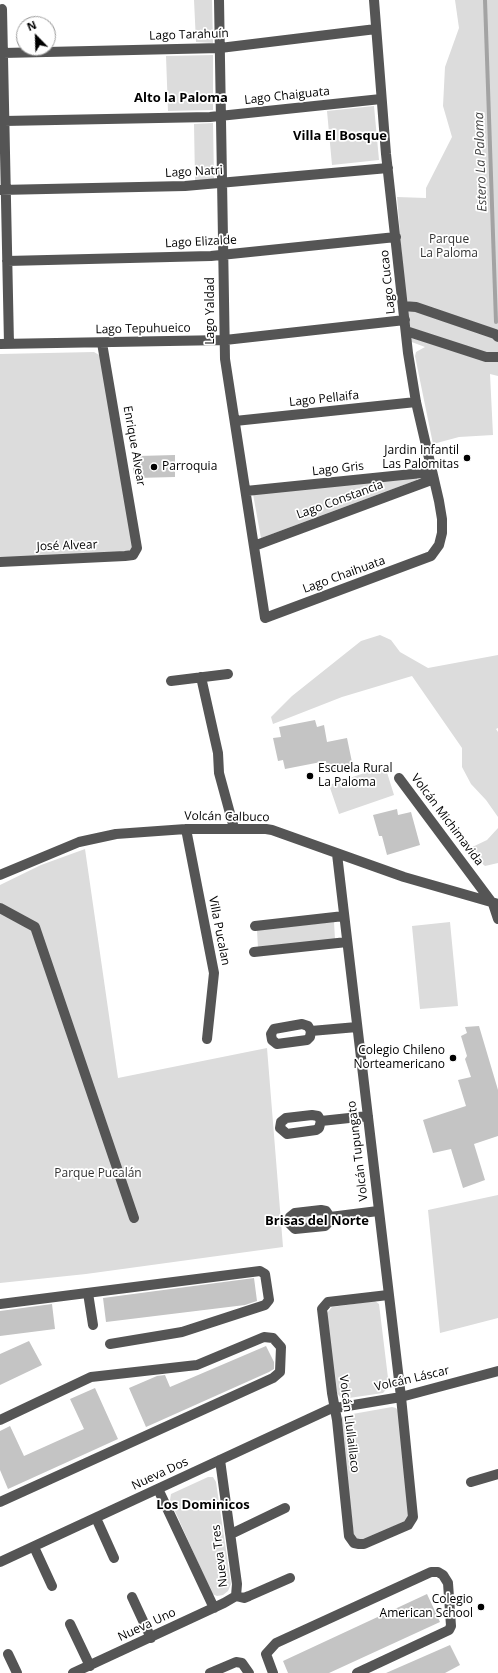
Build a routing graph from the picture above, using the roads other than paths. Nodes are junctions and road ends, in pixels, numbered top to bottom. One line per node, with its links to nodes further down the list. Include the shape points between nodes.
1 (219, 0): 5 (street, Lago Yaldad)
2 (374, 0): 4 (street, Lago Cucao)
3 (2, 10): 6 (street)
4 (376, 29): 5 (street, Lago Tarahuín); 7 (street, Lago Cucao)
5 (220, 48): 6 (street, Lago Tarahuín); 8 (street, Lago Yaldad)
6 (3, 53): 9 (street)
7 (381, 99): 8 (street, Lago Chaiguata); 10 (street, Lago Cucao)
8 (221, 116): 9 (street, Lago Chaiguata); 11 (street, Lago Yaldad)
9 (4, 120): 12 (street)
10 (388, 168): 11 (street, Lago Natri); 13 (street, Lago Cucao)
11 (222, 184): 12 (street, Lago Natri); 14 (street, Lago Yaldad)
12 (3, 190): 15 (street)
13 (396, 237): 14 (street, Lago Elizalde); 16 (street, Lago Cucao)
14 (224, 255): 15 (street, Lago Elizalde); 20 (street, Lago Yaldad)
15 (7, 261): 22 (street)
16 (403, 306): 17 (street, Lago Cucao); 19 (street, via 416,307)
17 (405, 320): 18 (street, Lago Cucao); 20 (street, Lago Tepuhueico)
18 (406, 331): 23 (street, via 486,357); 24 (street, Lago Cucao)
19 (498, 337)
20 (225, 340): 21 (street, Lago Tepuhueico); 25 (street, Lago Yaldad, via 225,359)
21 (102, 343): 22 (street, Lago Tepuhueico); 29 (street, Enrique Alvear, via 137,541)
22 (4, 344)
23 (498, 357)
24 (416, 402): 25 (street, Lago Pellaifa); 26 (street, Lago Cucao)
25 (235, 421): 27 (street, Lago Yaldad)
26 (433, 475): 27 (street, Lago Gris); 28 (street, Lago Constancia); 30 (street, Lago Cucao, via 440,502 442,526 439,545)
27 (246, 491): 28 (street, Lago Yaldad)
28 (254, 546): 32 (street, Lago Yaldad)
29 (135, 553): 31 (street, José Alvear, via 125,556)
30 (431, 556): 32 (street, Lago Chaihuata)
31 (0, 562)
32 (265, 618)
33 (228, 674): 34 (street)
34 (201, 677): 35 (street); 37 (street, via 218,753 219,773)
35 (171, 681)
36 (399, 778): 41 (street, Volcán Michimavida)
37 (234, 828): 38 (street, Volcán Calbuco); 39 (street, Volcán Calbuco, via 272,830)
38 (186, 829): 40 (street, Volcán Calbuco, via 116,834 89,839); 50 (street, Villa Pucalan, via 214,973)
39 (337, 854): 41 (street, Volcán Calbuco); 43 (street, Volcán Tupungato)
40 (0, 875)
41 (496, 904): 44 (street, Volcán Michimavida)
42 (0, 908): 55 (street, via 35,927)
43 (344, 916): 45 (street); 46 (street, Volcán Tupungato)
44 (498, 919)
45 (255, 926)
46 (347, 942): 47 (street); 48 (street, Volcán Tupungato)
47 (254, 952)
48 (357, 1027): 49 (street); 51 (street, Volcán Tupungato)
49 (311, 1031)
50 (206, 1039)
51 (368, 1116): 52 (street); 53 (street, Volcán Tupungato)
52 (321, 1121)
53 (378, 1212): 54 (street); 57 (street, Volcán Tupungato)
54 (330, 1217)
55 (134, 1218)
56 (88, 1293): 58 (street); 59 (street); 60 (street, via 260,1271 265,1274 269,1300 265,1305 182,1332)
57 (388, 1295): 62 (street, Volcán Tupungato); 63 (street, Volcán Llullaillaco, via 328,1302 323,1306)
58 (0, 1304)
59 (93, 1325)
60 (110, 1344)
61 (498, 1371): 62 (street, Volcán Láscar)
62 (401, 1397): 63 (street, Volcán Láscar); 71 (street, Volcán Tupungato)
63 (333, 1408): 65 (street, Nueva Dos); 71 (street, Volcán Llullaillaco, via 351,1540 364,1544 408,1525)
64 (0, 1420): 69 (street, via 91,1377 197,1365 264,1337 273,1338 281,1347 280,1372 273,1378)
65 (220, 1460): 68 (street, Nueva Dos); 73 (street, Nueva Tres)
66 (498, 1474): 67 (street)
67 (471, 1482)
68 (158, 1489): 72 (street, Nueva Dos); 81 (street)
69 (0, 1500)
70 (285, 1508): 73 (street)
71 (413, 1517)
72 (96, 1518): 74 (street, Nueva Dos); 75 (street)
73 (231, 1534): 80 (street, Nueva Tres, via 237,1584)
74 (34, 1547): 76 (street, Nueva Dos); 78 (street)
75 (114, 1558)
76 (0, 1562)
77 (290, 1578): 80 (street, Nueva Uno, via 244,1598)
78 (52, 1586)
79 (132, 1597): 83 (street)
80 (234, 1598): 81 (street, Nueva Uno)
81 (214, 1608): 83 (street, Nueva Uno)
82 (70, 1624): 85 (street)
83 (151, 1638): 85 (street, Nueva Uno)
84 (8, 1654): 86 (street)
85 (90, 1666): 87 (street, Nueva Uno)
86 (17, 1673)
87 (73, 1673)
88 (210, 1673): 89 (street, via 236,1662 242,1663)
89 (249, 1673)
90 (273, 1673): 91 (street, via 266,1654 276,1643 432,1572 444,1575 448,1583 451,1626 449,1630)
91 (357, 1673)

